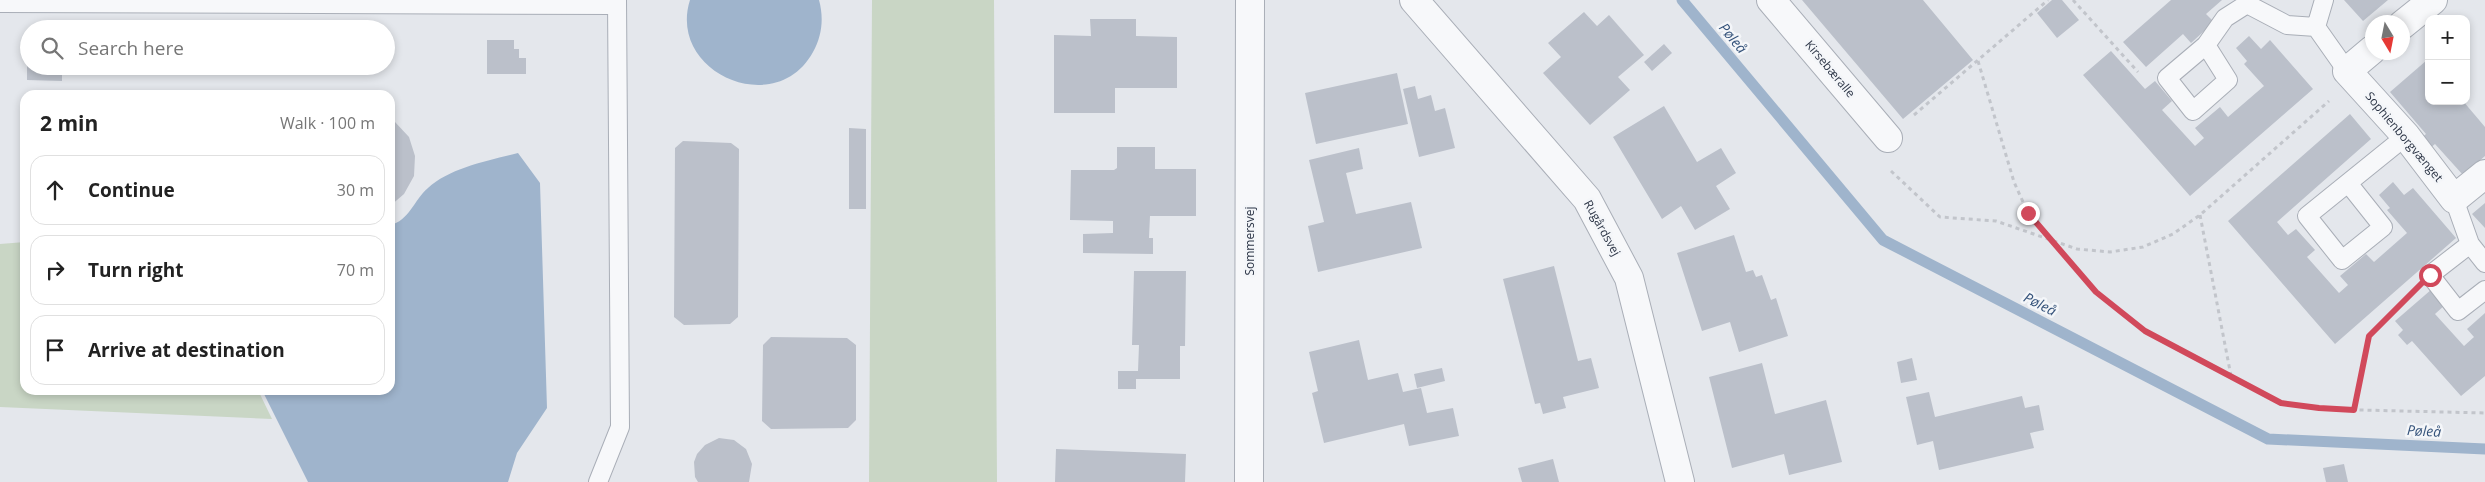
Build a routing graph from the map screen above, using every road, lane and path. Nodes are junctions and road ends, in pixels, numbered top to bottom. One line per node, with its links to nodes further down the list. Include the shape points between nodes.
1 (1250, 0): 32 (street, Sommersvej)
2 (1414, 0): 33 (street, Rugårdsvej, via 1587,199 1630,278)
3 (1771, 0): 18 (street, Kirsebæralle)
4 (2048, 0): 14 (path)
5 (2074, 0): 16 (path, via 2138,72)
6 (2324, 0): 11 (lane)
7 (2432, 0): 10 (street)
8 (0, 3): 9 (lane)
9 (617, 3): 31 (lane, via 620,426)
10 (2410, 18)
11 (2316, 27): 12 (lane, via 2286,25 2247,4 2225,18); 15 (lane)
12 (2206, 45): 16 (lane); 16 (lane, via 2228,80 2193,111)
13 (2365, 56): 15 (street)
14 (1978, 61): 18 (path); 23 (path, via 2014,182 2028,213)
15 (2347, 71): 17 (street, Sophienborgvænget); 22 (path, via 2334,96)
16 (2167, 78)
17 (2406, 136): 20 (lane); 21 (street, Sophienborgvænget)
18 (1888, 138): 23 (path, via 1884,165 1940,217 1996,221)
19 (2485, 174): 21 (street)
20 (2348, 183)
21 (2454, 199): 24 (lane)
22 (2200, 215): 23 (path, via 2173,234 2142,247 2110,252 2077,249); 28 (path)
23 (2052, 242): 28 (path, via 2096,292 2145,331)
24 (2470, 244): 25 (lane); 26 (lane)
25 (2485, 263)
26 (2430, 275): 27 (lane, via 2458,311); 29 (path, via 2369,336)
27 (2485, 290)
28 (2231, 376): 29 (path, via 2281,403)
29 (2354, 410): 30 (path)
30 (2485, 413)
31 (598, 482)
32 (1249, 482)
33 (1680, 482)

